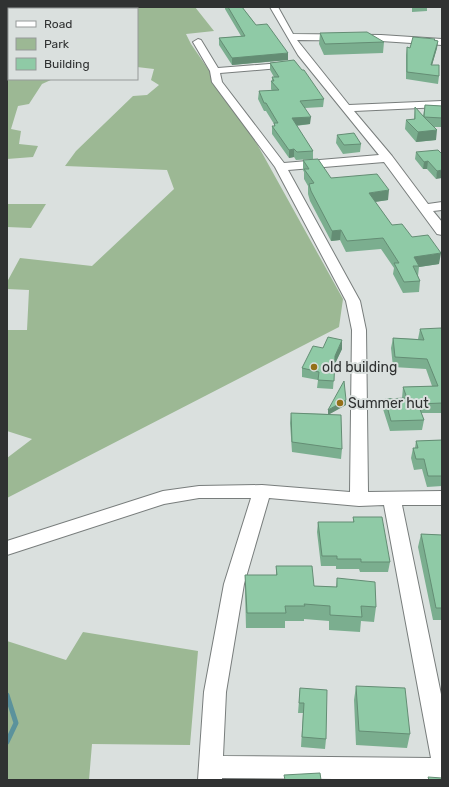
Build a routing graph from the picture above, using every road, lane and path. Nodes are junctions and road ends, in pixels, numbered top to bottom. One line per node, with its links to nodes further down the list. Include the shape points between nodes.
1 (274, 7): 2 (street)
2 (292, 37): 4 (street); 5 (street)
3 (198, 42): 6 (street)
4 (442, 42)
5 (309, 62): 6 (street); 8 (street)
6 (215, 71): 10 (street, via 217,82)
7 (442, 104): 8 (street)
8 (346, 108): 9 (street)
9 (388, 158): 10 (street); 12 (street)
10 (281, 167): 17 (street, via 353,301 357,318)
11 (442, 206): 12 (street)
12 (425, 208): 13 (street)
13 (442, 231)
14 (262, 491): 17 (street); 18 (street, via 199,492 163,498); 21 (street, via 234,584 215,692)
15 (392, 498): 16 (street); 17 (street); 19 (street)
16 (442, 498)
17 (359, 499)
18 (7, 548)
19 (442, 756)
20 (442, 769): 21 (street)
21 (210, 774)

